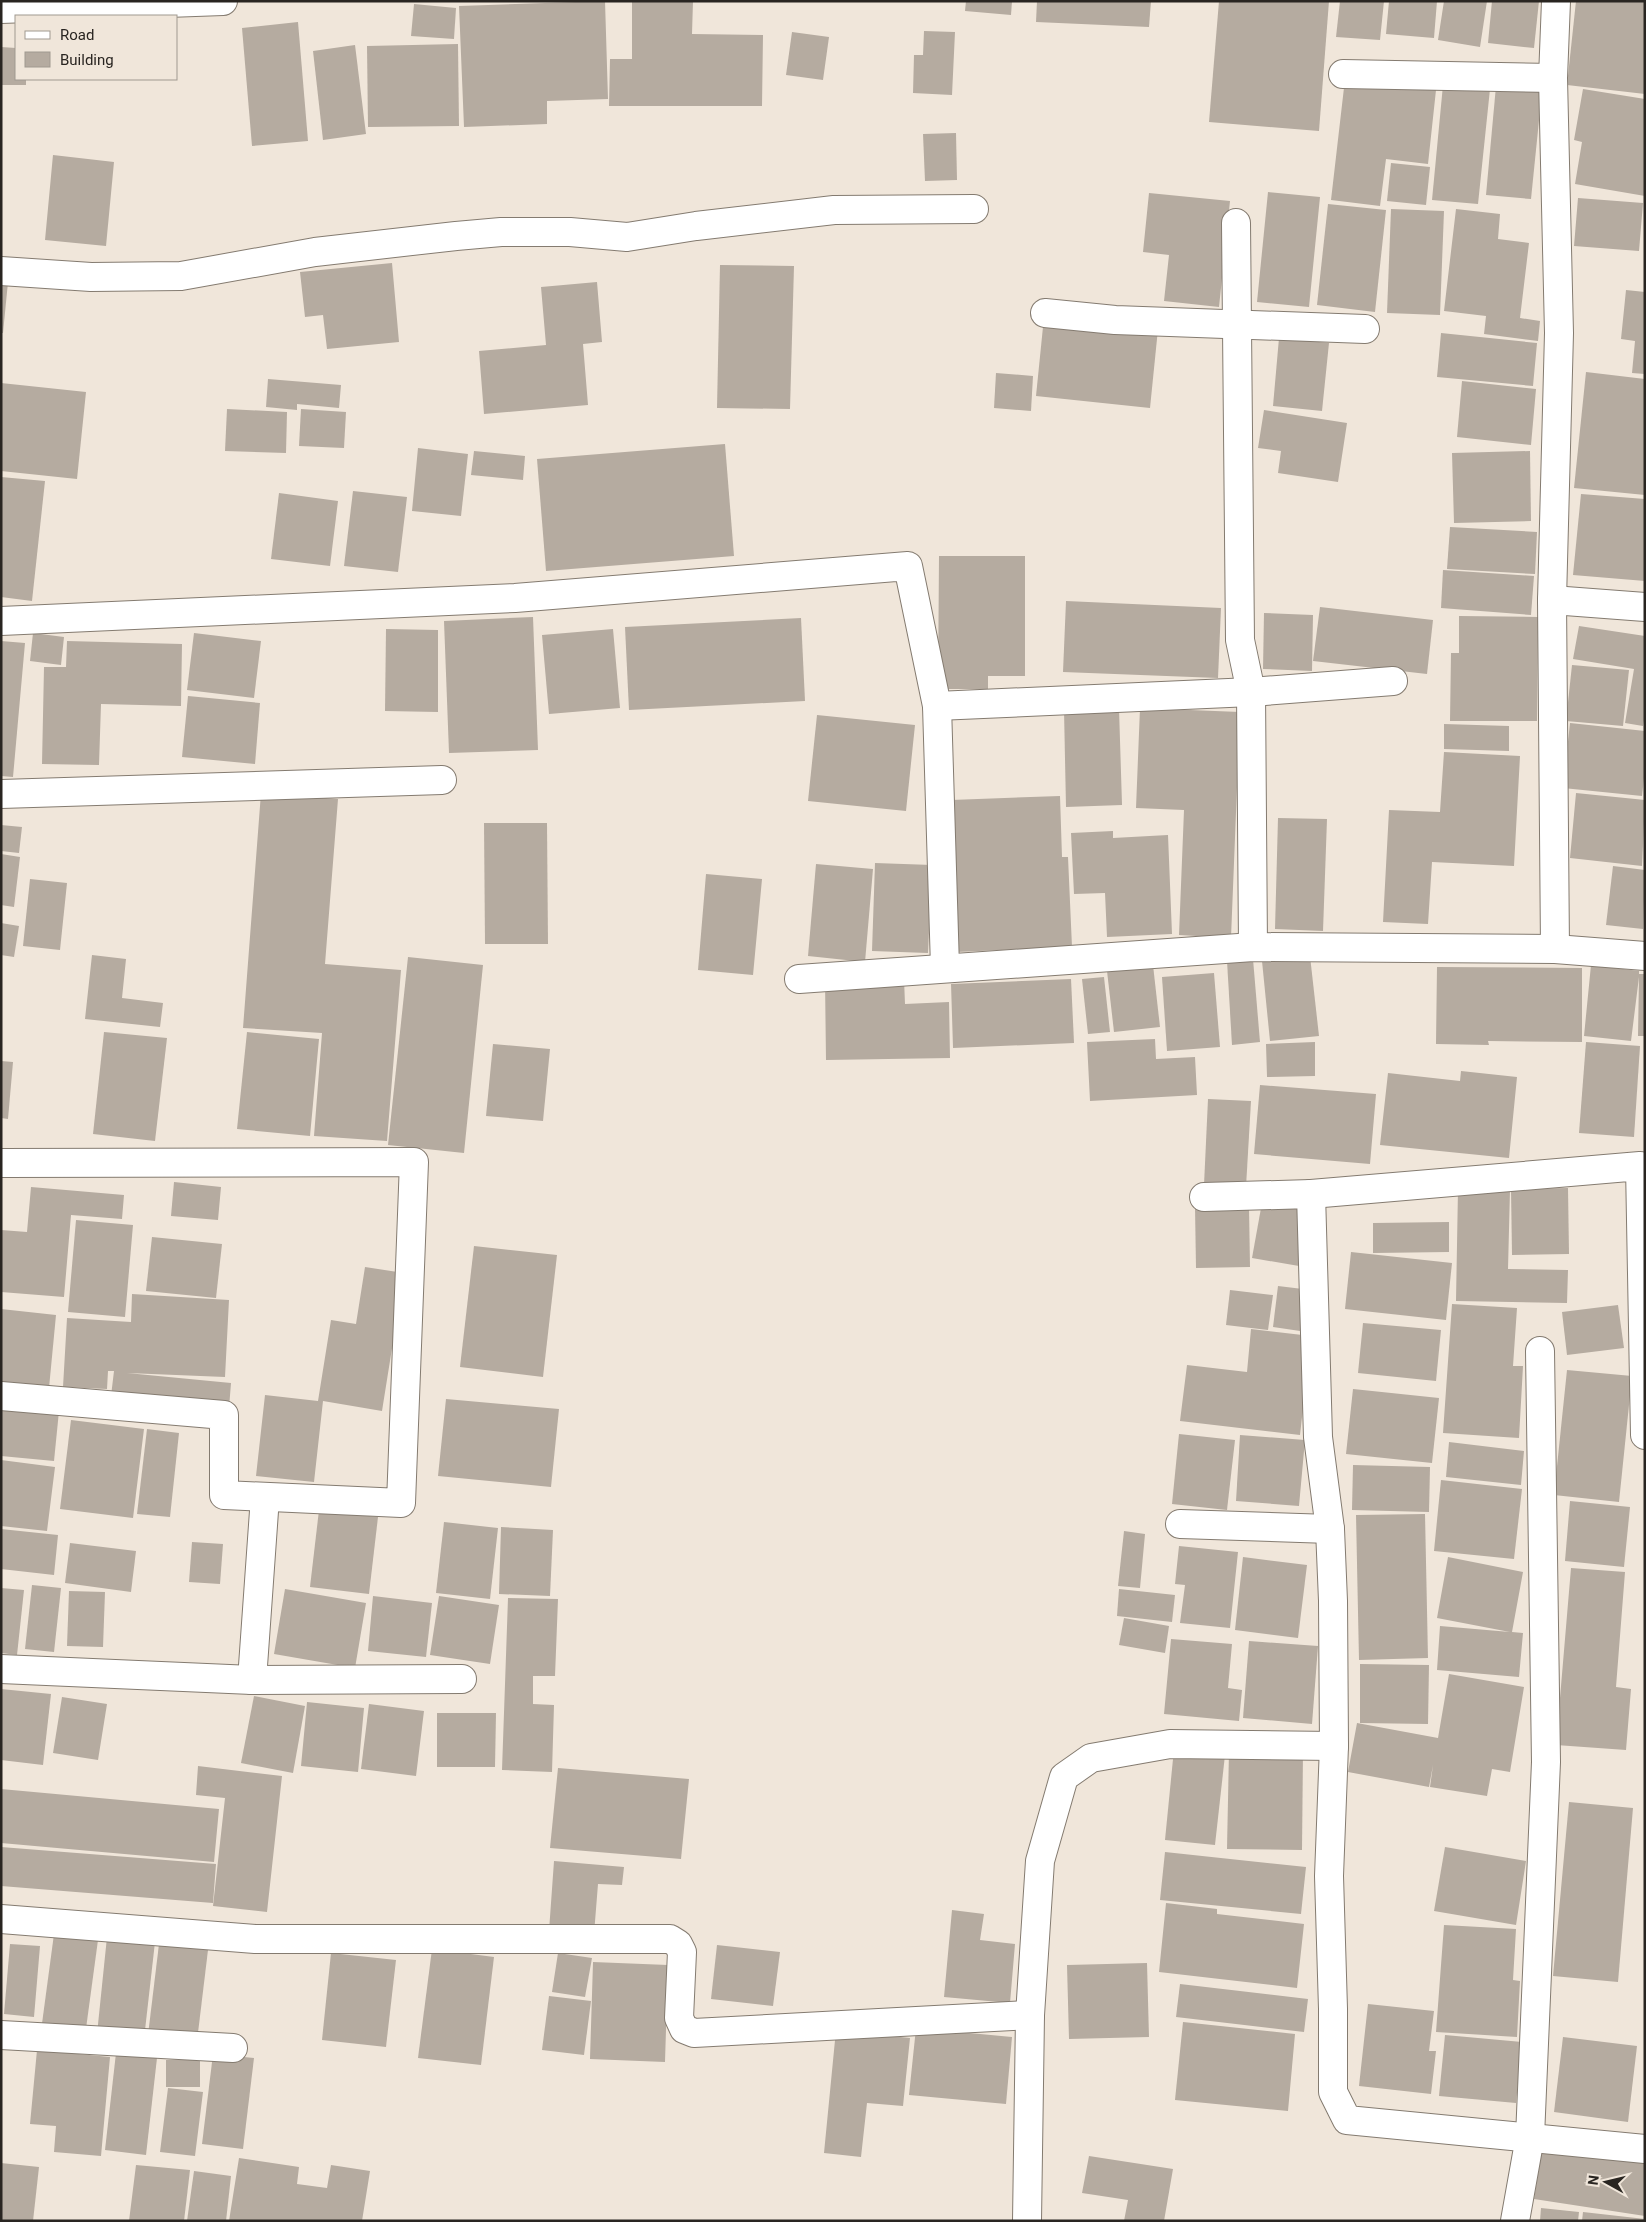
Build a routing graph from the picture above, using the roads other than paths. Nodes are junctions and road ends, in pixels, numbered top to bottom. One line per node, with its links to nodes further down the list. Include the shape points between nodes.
1 (223, 1): 3 (street)
2 (1556, 1): 5 (street)
3 (1, 10)
4 (1343, 74): 5 (street)
5 (1553, 78): 12 (street, via 1559,333)
6 (974, 209): 8 (street, via 834,210 627,237 570,232 465,235 315,252 181,276 91,277)
7 (1236, 223): 10 (street)
8 (1, 271)
9 (1045, 313): 10 (street, via 1115,320)
10 (1235, 325): 11 (street); 16 (street, via 1240,640)
11 (1365, 329)
12 (1552, 600): 13 (street); 21 (street)
13 (1645, 607)
14 (1, 620): 17 (street, via 515,598 908,566)
15 (1393, 681): 16 (street)
16 (1250, 692): 17 (street); 20 (street)
17 (937, 706): 23 (street)
18 (442, 780): 19 (street)
19 (1, 794)
20 (1253, 947): 21 (street); 23 (street)
21 (1554, 949): 22 (street)
22 (1645, 956)
23 (945, 967): 24 (street)
24 (799, 979)
25 (1, 1163): 31 (street, via 414,1162 401,1503)
26 (1311, 1194): 27 (street); 30 (street, via 1640,1166); 33 (street, via 1318,1437)
27 (1204, 1197)
28 (1540, 1351): 42 (street, via 1546,1762)
29 (1, 1396): 31 (street, via 224,1415 224,1495)
30 (1645, 1435)
31 (265, 1497): 36 (street)
32 (1180, 1524): 33 (street)
33 (1330, 1529): 37 (street)
34 (1, 1669): 36 (street)
35 (462, 1679): 36 (street)
36 (252, 1680)
37 (1334, 1746): 39 (street, via 1170,1744 1091,1758 1064,1777 1040,1861); 42 (street, via 1329,1876 1333,2092 1336,2099 1347,2120)
38 (1, 1919): 39 (street, via 255,1939 670,1940 678,1944 682,1952 679,2018 684,2030 694,2033)
39 (1030, 2015): 44 (street)
40 (1, 2035): 41 (street)
41 (233, 2048)
42 (1530, 2136): 43 (street); 45 (street)
43 (1645, 2149)
44 (1027, 2221)
45 (1515, 2221)

